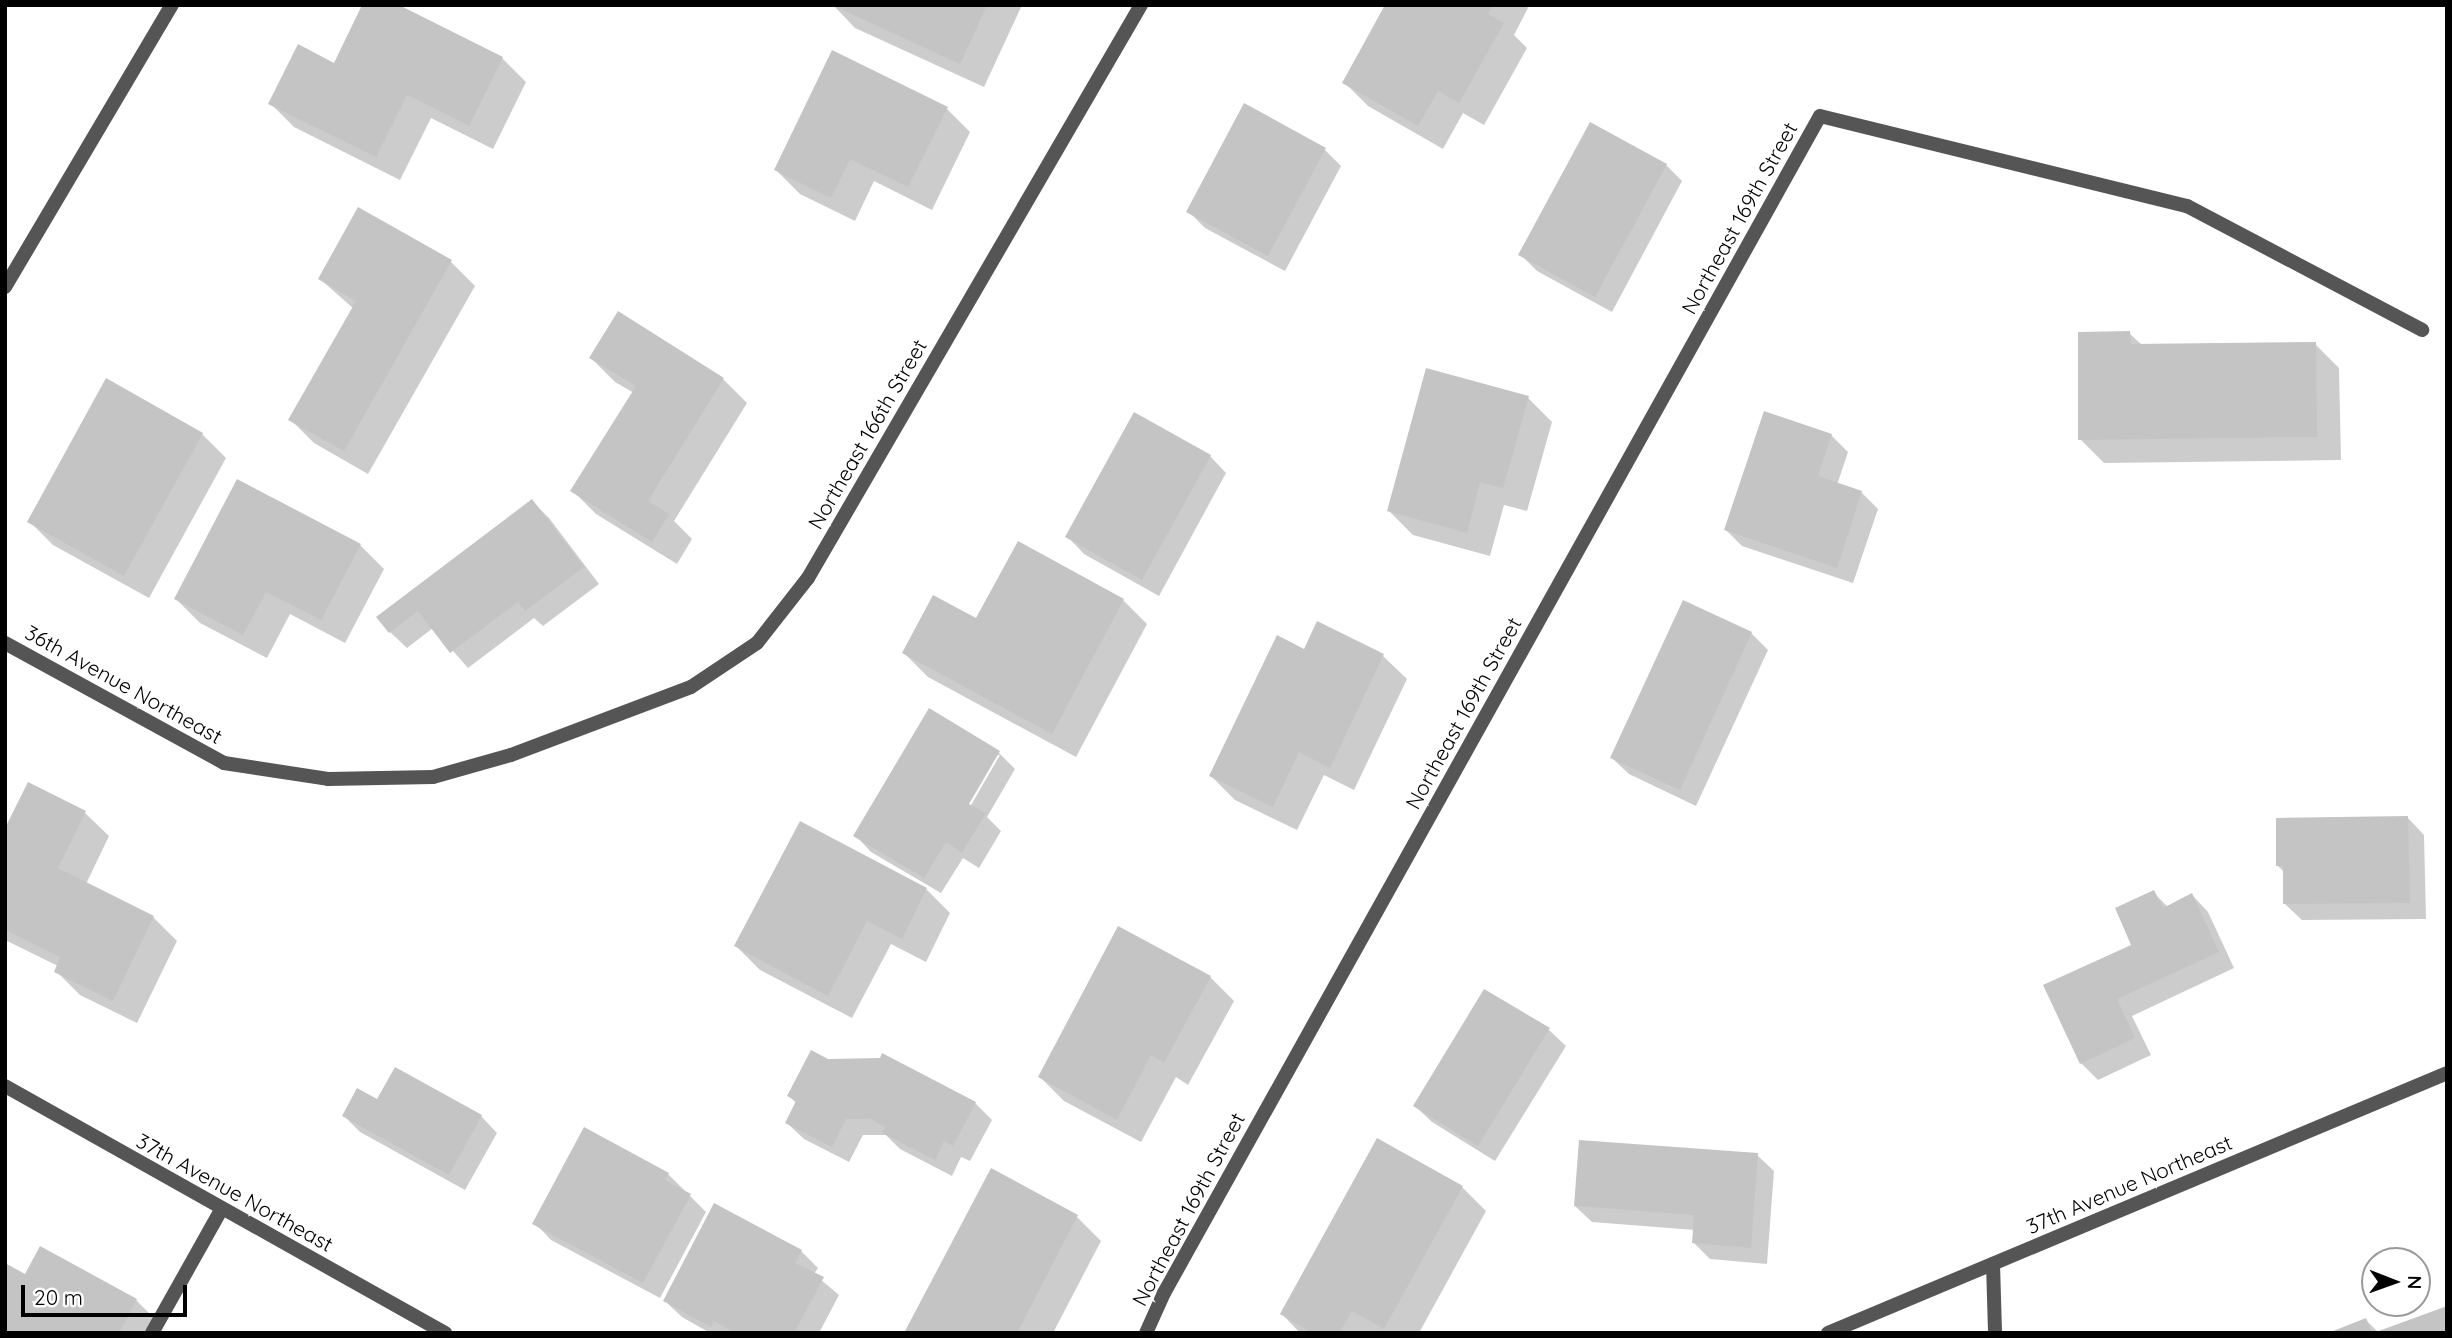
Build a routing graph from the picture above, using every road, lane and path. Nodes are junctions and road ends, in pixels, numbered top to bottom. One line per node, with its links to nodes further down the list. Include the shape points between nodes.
1 (172, 5): 3 (street)
2 (1141, 5): 6 (street, Northeast 166th Street, via 808,578 757,643 691,687)
3 (5, 286)
4 (2423, 330): 13 (street, Northeast 169th Street, via 2187,206 1821,116 1164,1293)
5 (5, 643): 6 (street, 36th Avenue Northeast, via 224,763 328,779 433,777)
6 (511, 755)
7 (2447, 1073): 10 (street, 37th Avenue Northeast)
8 (5, 1086): 9 (street, 37th Avenue Northeast)
9 (221, 1210): 11 (street); 12 (street, 37th Avenue Northeast)
10 (1993, 1264): 14 (street, 37th Avenue Northeast); 15 (street)
11 (152, 1333)
12 (445, 1333)
13 (1146, 1333)
14 (1828, 1333)
15 (1995, 1333)

